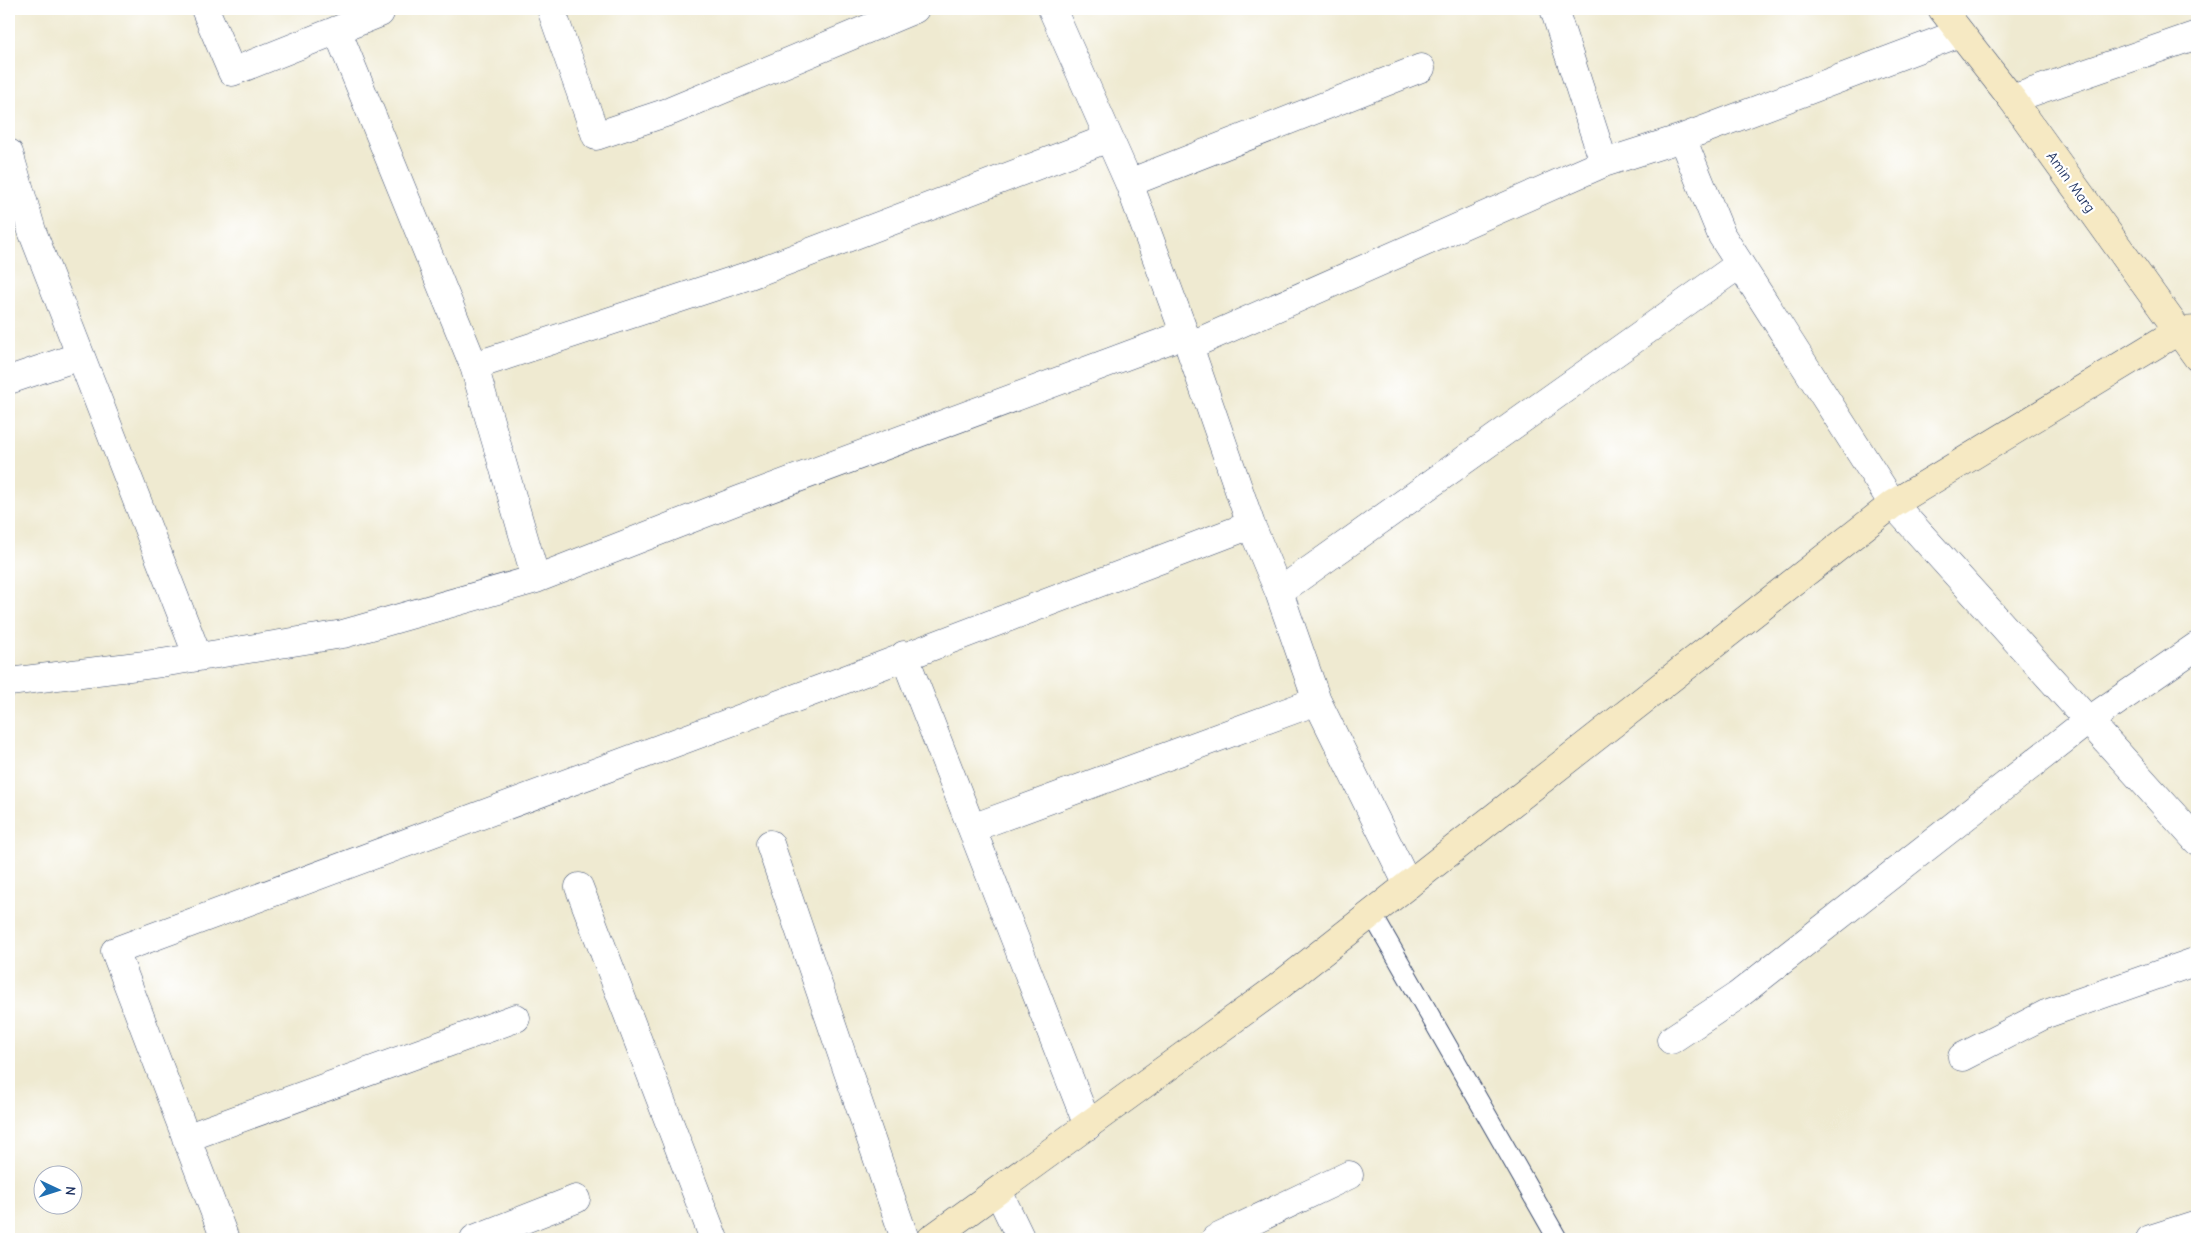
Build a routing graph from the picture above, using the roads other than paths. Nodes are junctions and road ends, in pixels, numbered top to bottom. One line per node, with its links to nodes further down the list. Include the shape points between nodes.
1 (205, 9): 8 (street, via 232,72)
2 (551, 9): 3 (street, via 596,136 671,111)
3 (915, 9)
4 (1052, 9): 13 (street)
5 (1554, 9): 16 (street)
6 (1942, 9): 9 (main road, Amin Marg)
7 (380, 13): 8 (street)
8 (337, 30): 23 (street)
9 (1960, 33): 12 (main road, Amin Marg); 14 (street)
10 (2197, 35): 12 (street)
11 (1421, 68): 17 (street)
12 (2012, 99): 19 (main road, Amin Marg)
13 (1108, 138): 17 (street); 23 (street, via 750,275)
14 (1682, 138): 16 (street); 18 (street, via 1722,236)
15 (9, 153): 21 (street, via 32,231)
16 (1604, 163): 20 (street)
17 (1129, 183): 20 (street)
18 (1740, 264): 25 (street); 28 (street)
19 (2188, 331): 22 (main road, Amin Marg); 25 (main road)
20 (1187, 340): 26 (street); 27 (street, via 747,497)
21 (80, 356): 24 (street); 31 (street)
22 (2197, 357)
23 (474, 366): 27 (street)
24 (9, 380)
25 (1893, 504): 34 (street); 38 (main road)
26 (1252, 525): 28 (street); 30 (street)
27 (536, 579): 31 (street, via 343,634)
28 (1279, 592): 33 (street)
29 (2197, 646): 34 (street)
30 (904, 656): 35 (street); 46 (street, via 114,951)
31 (198, 657): 32 (street)
32 (9, 682)
33 (1316, 701): 35 (street); 38 (street)
34 (2089, 720): 36 (street); 43 (street, via 1736,996)
35 (972, 828): 45 (street)
36 (2197, 841)
37 (770, 844): 55 (street)
38 (1408, 885): 40 (main road)
39 (579, 887): 54 (street)
40 (1372, 914): 45 (main road); 51 (lane)
41 (2197, 961): 44 (street, via 2046,1014)
42 (516, 1018): 46 (street)
43 (1671, 1040)
44 (1962, 1057)
45 (1088, 1126): 48 (main road)
46 (186, 1138): 52 (street)
47 (1349, 1175): 58 (street)
48 (998, 1191): 56 (main road); 57 (street)
49 (576, 1199): 53 (street)
50 (2197, 1224): 59 (street)
51 (1557, 1238)
52 (225, 1239)
53 (474, 1239)
54 (714, 1239)
55 (905, 1239)
56 (931, 1239)
57 (1021, 1239)
58 (1215, 1239)
59 (2150, 1239)

